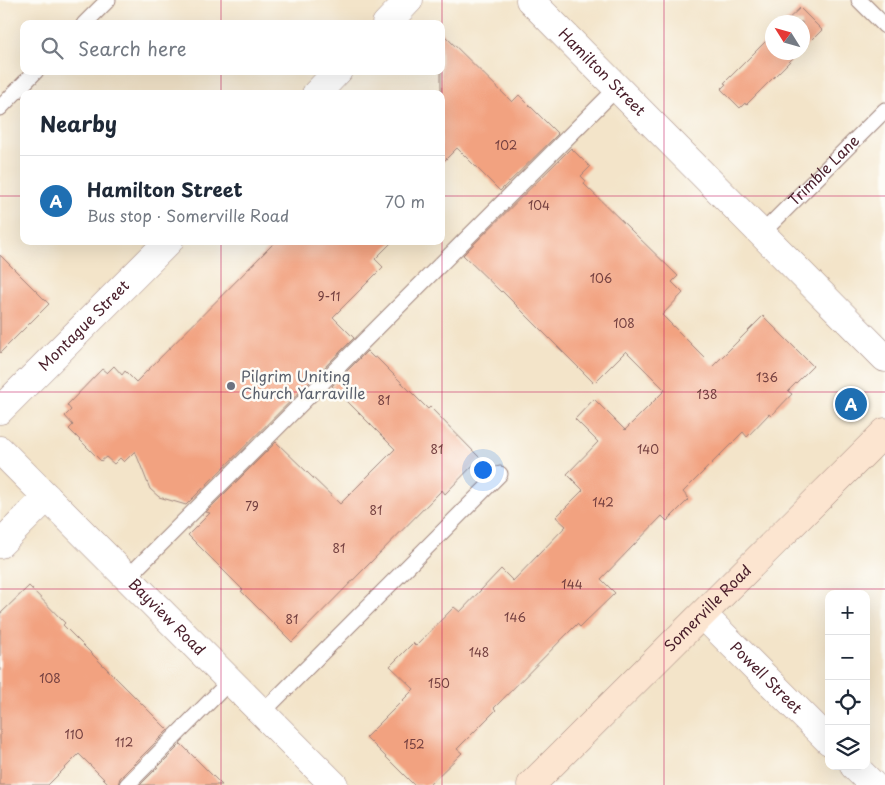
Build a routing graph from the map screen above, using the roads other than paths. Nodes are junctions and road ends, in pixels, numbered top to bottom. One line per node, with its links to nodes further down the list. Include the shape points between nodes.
1 (108, 0): 5 (lane)
2 (410, 0): 6 (street)
3 (530, 0): 10 (street, Hamilton Street)
4 (859, 0): 7 (lane)
5 (88, 20)
6 (390, 20)
7 (885, 26)
8 (32, 75): 12 (lane)
9 (334, 75): 11 (street)
10 (618, 87): 14 (street, Hamilton Street); 23 (lane)
11 (320, 90)
12 (0, 108)
13 (885, 110): 14 (lane, Trimble Lane)
14 (762, 233): 16 (street, Hamilton Street)
15 (165, 245): 17 (street, Montague Street)
16 (885, 358)
17 (0, 410)
18 (885, 432): 24 (main road, Somerville Road)
19 (0, 450): 21 (street, Bayview Road)
20 (500, 474): 26 (lane)
21 (47, 498): 22 (street); 23 (street, Bayview Road)
22 (0, 544)
23 (127, 578): 25 (street, Bayview Road)
24 (703, 615): 27 (street, Powell Street); 31 (main road, Somerville Road)
25 (230, 681): 26 (street, Bayview Road); 29 (lane)
26 (262, 712): 30 (street, Bayview Road)
27 (825, 737)
28 (858, 770): 32 (street)
29 (127, 785)
30 (334, 785)
31 (531, 785)
32 (873, 785)

